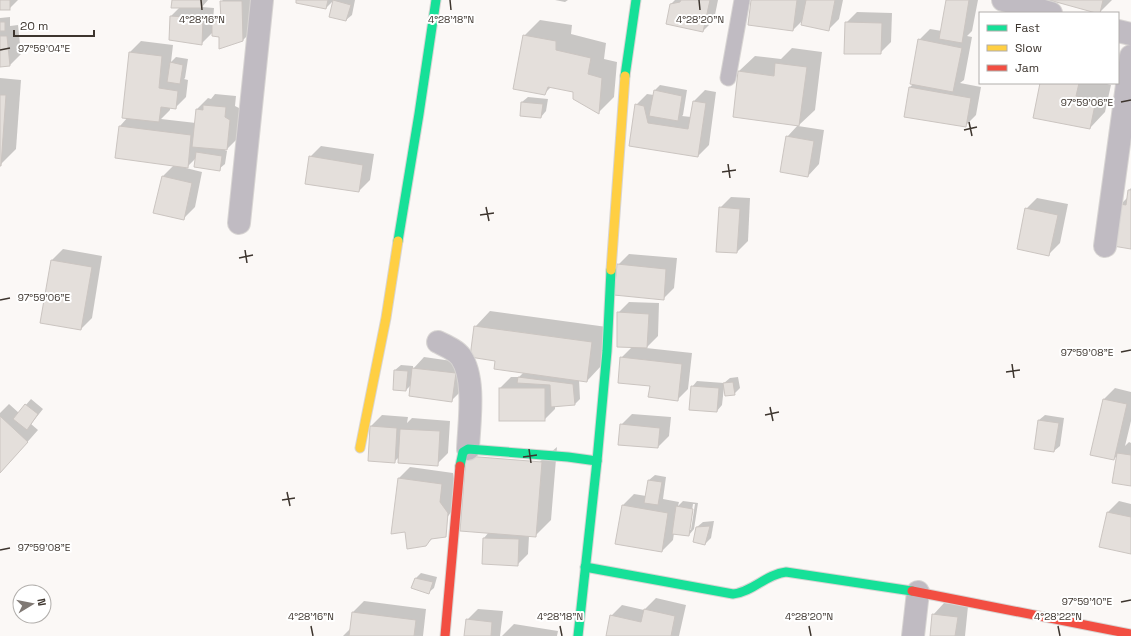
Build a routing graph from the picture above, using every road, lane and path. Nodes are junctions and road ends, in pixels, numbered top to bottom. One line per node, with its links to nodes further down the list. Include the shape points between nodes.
1 (262, 0): 11 (street)
2 (436, 0): 14 (street, via 386,318)
3 (636, 0): 16 (street, via 624,85 607,351)
4 (742, 0): 10 (lane)
5 (1003, 0): 6 (street)
6 (1047, 12)
7 (1119, 31): 8 (street)
8 (1131, 34)
9 (1131, 56): 12 (street)
10 (728, 78)
11 (239, 222)
12 (1105, 246)
13 (438, 342): 15 (street, via 453,349 461,356 467,367 470,396)
14 (360, 448)
15 (468, 449): 16 (street); 20 (street, via 461,456)
16 (597, 461): 17 (street)
17 (585, 567): 18 (street, via 733,594 746,592 773,575 788,572); 21 (street)
18 (918, 592): 19 (street); 22 (street)
19 (1131, 633)
20 (445, 636)
21 (578, 636)
22 (913, 636)

